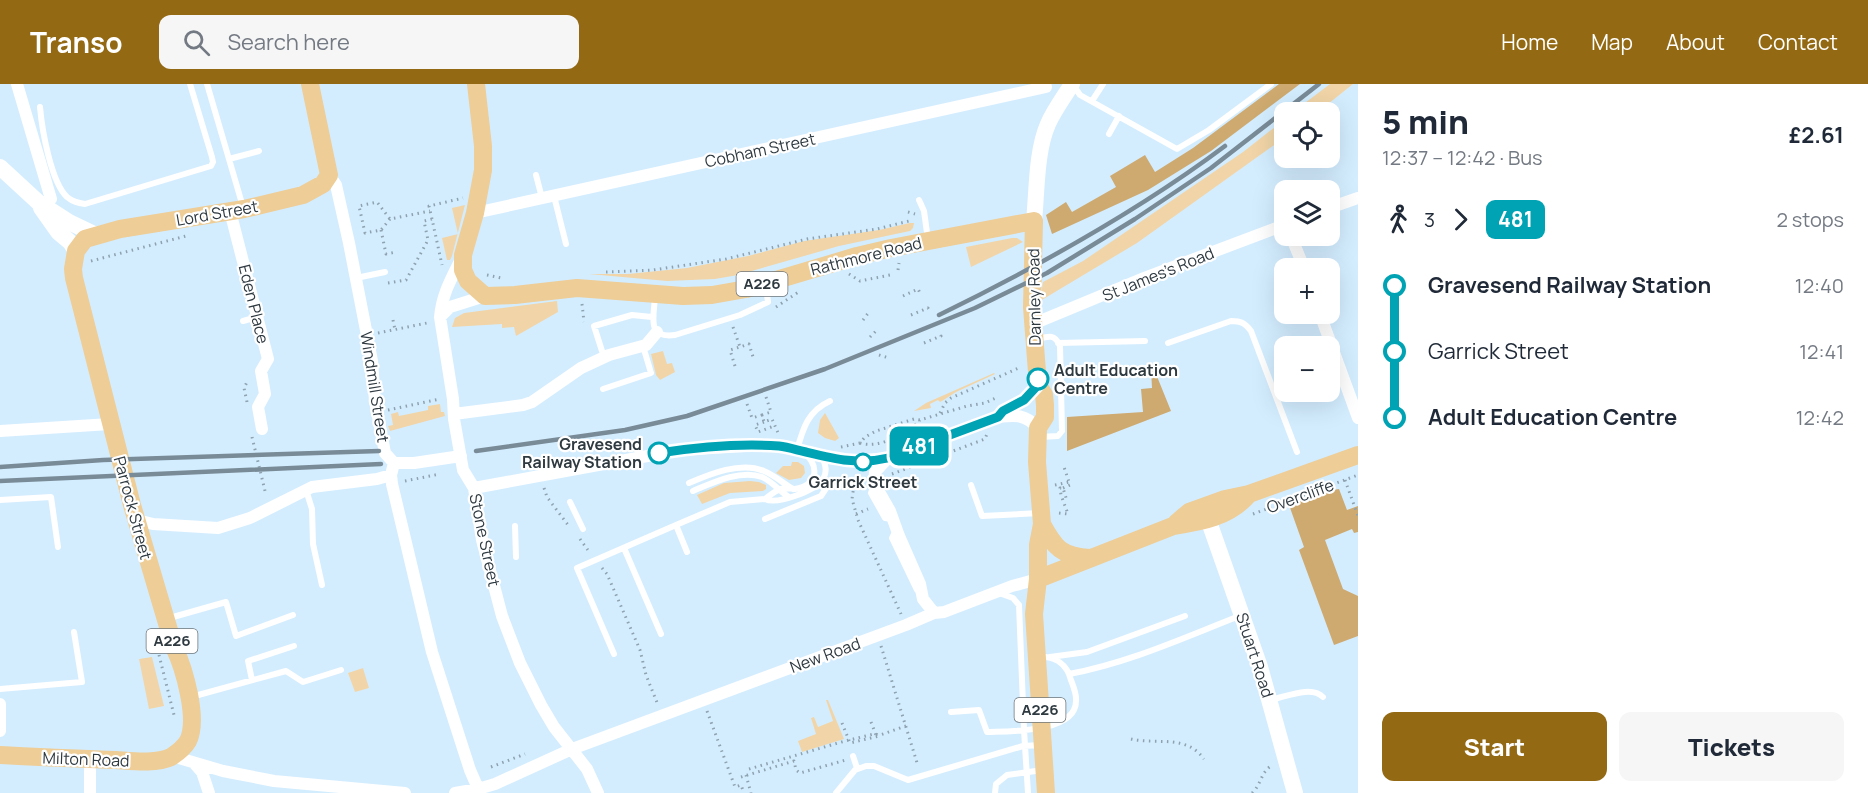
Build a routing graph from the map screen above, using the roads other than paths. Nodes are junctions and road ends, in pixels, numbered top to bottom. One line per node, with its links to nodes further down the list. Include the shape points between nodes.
1 (17, 84): 23 (street)
2 (190, 84): 12 (lane, via 212,157 211,166 85,204 68,198 59,185 42,133)
3 (207, 84): 16 (lane)
4 (310, 84): 18 (main road, Windmill Street)
5 (476, 84): 25 (main road, via 483,170)
6 (1073, 84): 10 (lane); 11 (street, Darnley Road)
7 (1103, 84): 10 (lane)
8 (1271, 84): 13 (lane, via 1177,149)
9 (1045, 86): 11 (street, via 1050,99); 20 (street, Cobham Street)
10 (1092, 101): 13 (lane)
11 (1059, 105): 27 (street, Darnley Road, via 1044,135)
12 (40, 107)
13 (1119, 116): 14 (lane)
14 (1109, 134)
15 (259, 151): 16 (lane)
16 (229, 159): 26 (lane)
17 (0, 167): 23 (street)
18 (330, 175): 26 (main road, Lord Street, via 306,195); 35 (street, Windmill Street, via 336,185)
19 (536, 175): 20 (lane)
20 (548, 196): 25 (street, Cobham Street); 31 (lane)
21 (1358, 198): 24 (street)
22 (919, 200): 30 (lane)
23 (44, 201): 29 (street, via 69,222); 33 (street, via 58,232)
24 (1340, 204)
25 (470, 209): 32 (main road)
26 (237, 210): 29 (main road, Lord Street); 39 (street, Eden Place)
27 (1034, 221): 30 (main road, Rathmore Road / A226); 45 (main road, Darnley Road / A226)
28 (1274, 229): 45 (street, St James's Road, via 1078,306)
29 (96, 235): 33 (main road, via 85,239)
30 (928, 240): 36 (main road, Rathmore Road / A226)
31 (566, 244)
32 (463, 255): 38 (main road, via 468,281); 41 (street)
33 (82, 257): 57 (main road, Parrock Street / A226, via 73,269 74,278)
34 (385, 272): 35 (lane)
35 (356, 279): 67 (street, Windmill Street, via 372,361 375,401)
36 (766, 283): 37 (main road, Rathmore Road / A226, via 712,295); 44 (lane, via 768,302 755,309 675,335)
37 (655, 294): 38 (main road, Rathmore Road / A226, via 577,288); 40 (lane)
38 (485, 296): 41 (street, Rathmore Road, via 450,307)
39 (257, 317): 42 (lane); 58 (street, Eden Place, via 268,359 261,371 266,394 258,408)
40 (652, 317): 44 (lane); 50 (lane, via 632,315 594,326 602,351)
41 (436, 319): 55 (street, Stone Street)
42 (243, 321)
43 (1324, 324): 56 (street)
44 (657, 332): 49 (street)
45 (1034, 332): 47 (lane, via 1057,339); 51 (main road, Darnley Road / A226)
46 (1145, 341): 47 (lane)
47 (1058, 343): 60 (lane, via 1062,431 1058,436)
48 (1168, 343): 62 (lane, via 1231,321 1246,325)
49 (643, 346): 50 (street); 52 (lane, via 651,373)
50 (609, 355): 55 (street, via 581,368 532,402)
51 (1038, 385): 54 (street); 60 (main road, Darnley Road / A226, via 1044,395 1045,417)
52 (603, 389)
53 (830, 401): 61 (lane, via 808,418)
54 (998, 417): 60 (street, via 1023,416); 66 (street)
55 (454, 418): 64 (street, Stone Street)
56 (1358, 418)
57 (111, 424): 59 (street); 83 (main road, Parrock Street / A226)
58 (262, 429)
59 (0, 431)
60 (1037, 433): 80 (main road, Darnley Road / A226)
61 (800, 451): 65 (lane); 71 (street, via 743,445 680,450); 75 (lane, via 813,462 814,475)
62 (1297, 452)
63 (1358, 454): 79 (main road, Overcliffe, via 1291,479 1279,496 1263,502)
64 (461, 456): 67 (street, via 414,463); 71 (street, Stone Street, via 463,470)
65 (822, 456): 66 (lane, via 863,462); 68 (lane, via 826,468)
66 (888, 458): 96 (street, via 875,472 874,483 890,512 925,603)
67 (392, 478): 72 (street); 125 (street, Windmill Street, via 432,652)
68 (821, 481): 75 (lane, via 815,488); 81 (lane, via 825,490 821,496)
69 (689, 483): 75 (lane, via 722,470 754,468 768,473)
70 (970, 485): 80 (lane, via 982,516)
71 (474, 488): 117 (street, Stone Street, via 482,540 509,635 541,705)
72 (306, 490): 83 (street, via 245,520 218,528); 94 (lane, via 313,513 313,544)
73 (778, 490): 74 (lane, via 754,476 726,478); 75 (lane); 76 (lane)
74 (693, 491)
75 (792, 494): 76 (lane)
76 (765, 499): 84 (lane, via 729,502)
77 (0, 500): 88 (lane, via 51,497)
78 (570, 502): 87 (lane)
79 (1241, 503): 82 (main road, Overcliffe); 86 (main road, New Road, via 1189,512)
80 (1041, 518): 92 (main road, via 1052,542 1063,552); 93 (main road, A226)
81 (765, 519)
82 (1209, 519): 86 (main road, New Road); 98 (street, Stuart Road)
83 (137, 520): 100 (main road, Parrock Street / A226)
84 (676, 525): 89 (lane); 90 (lane)
85 (514, 526): 91 (lane)
86 (1173, 526): 92 (main road, New Road)
87 (583, 530)
88 (58, 547)
89 (624, 548): 102 (lane); 104 (lane, via 577,568)
90 (687, 552)
91 (516, 557)
92 (1094, 558): 93 (main road, New Road)
93 (1038, 579): 95 (street, New Road); 105 (main road, A226, via 1034,614)
94 (322, 585)
95 (997, 592): 96 (street, New Road); 116 (lane, via 1019,605)
96 (934, 613): 117 (street, New Road)
97 (293, 615): 100 (lane, via 237,636 226,602)
98 (1242, 615): 107 (lane, via 1119,662); 112 (street, Stuart Road)
99 (1185, 616): 105 (lane, via 1087,652)
100 (166, 619): 110 (main road, Parrock Street / A226)
101 (74, 632): 109 (lane, via 82,682)
102 (661, 634)
103 (294, 646): 108 (lane, via 248,661)
104 (614, 654)
105 (1044, 657): 107 (lane, via 1063,665); 116 (main road, A226)
106 (341, 670): 108 (lane, via 303,682 286,671)
107 (1069, 674): 116 (lane, via 1077,701 1073,714)
108 (252, 680): 110 (lane)
109 (0, 689)
110 (189, 698): 119 (main road, Parrock Street / A226, via 189,738)
111 (1323, 698): 112 (lane, via 1318,692 1311,692)
112 (1270, 700): 135 (street, Stuart Road)
113 (0, 704): 115 (street)
114 (951, 712): 116 (lane, via 978,710 987,732)
115 (0, 731)
116 (1033, 738): 123 (lane, via 908,780 874,766); 124 (main road, A226)
117 (572, 749): 125 (street, New Road); 130 (street, Stone Street, via 587,768)
118 (0, 755): 121 (main road, Milton Road)
119 (172, 756): 121 (main road, Milton Road, via 154,760); 122 (street)
120 (853, 757): 123 (lane)
121 (90, 759): 126 (street)
122 (195, 764): 127 (street); 128 (street, via 285,782)
123 (857, 768): 131 (lane)
124 (1035, 771): 132 (lane, via 1007,775 996,784); 133 (lane); 134 (main road, A226)
125 (479, 791): 129 (street, New Road)
126 (90, 793)
127 (209, 793)
128 (405, 793)
129 (455, 793)
130 (598, 793)
131 (836, 793)
132 (995, 793)
133 (1028, 793)
134 (1046, 793)
135 (1295, 793)

